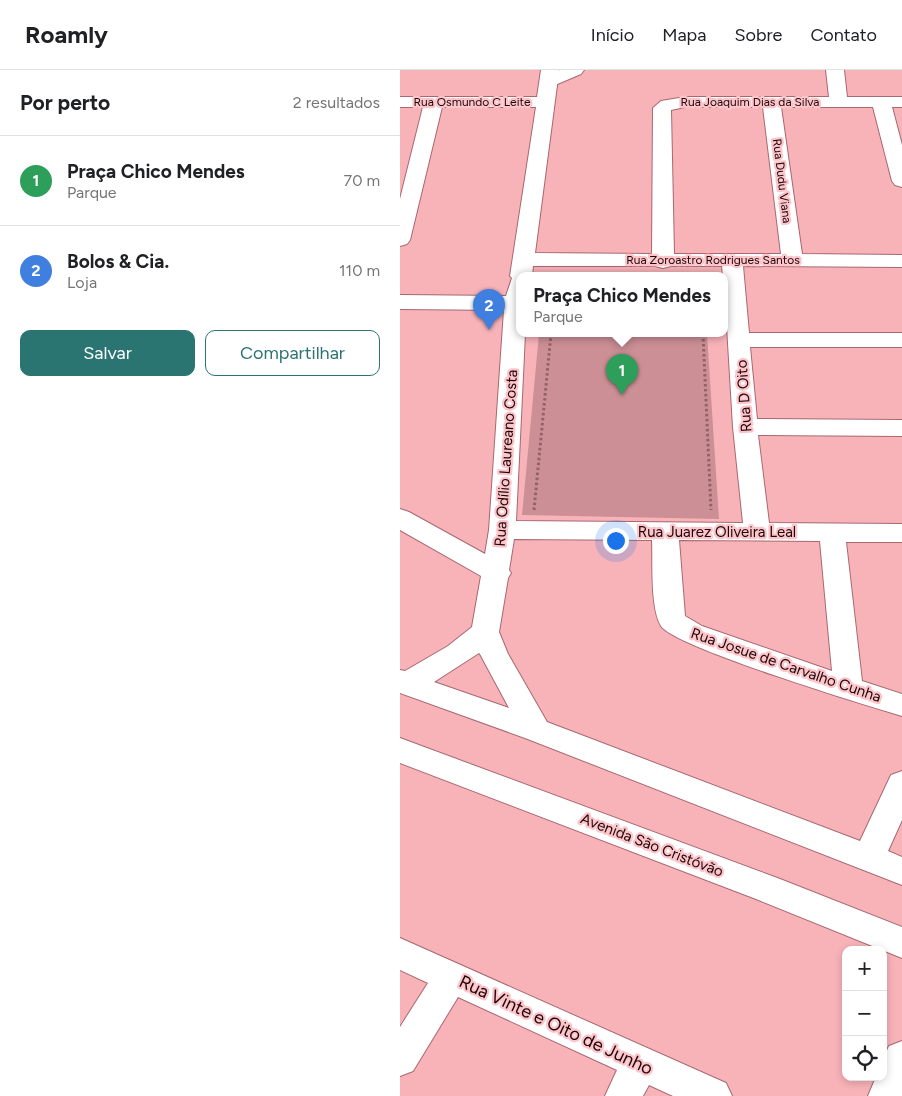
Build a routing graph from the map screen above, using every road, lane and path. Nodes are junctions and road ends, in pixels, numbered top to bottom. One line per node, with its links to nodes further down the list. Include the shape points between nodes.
1 (575, 70): 3 (street)
2 (835, 70): 8 (street)
3 (550, 76): 6 (street)
4 (400, 102): 5 (street, Rua Osmundo C Leite)
5 (434, 102): 6 (street, Rua Osmundo C Leite); 12 (street)
6 (545, 102): 17 (street)
7 (771, 102): 8 (street, Rua Joaquim Dias da Silva); 14 (street, Rua Dudu Viana); 16 (street, Rua Joaquim Dias da Silva, via 674,103 662,108)
8 (839, 102): 9 (street, Rua Joaquim Dias da Silva)
9 (881, 102): 10 (street, Rua Joaquim Dias da Silva); 11 (street)
10 (902, 102)
11 (902, 181)
12 (400, 240)
13 (732, 259): 14 (street, Rua Zoroastro Rodrigues Santos); 16 (street, Rua Zoroastro Rodrigues Santos); 23 (street, Rua D Oito)
14 (792, 260): 15 (street, Rua Zoroastro Rodrigues Santos)
15 (902, 261)
16 (662, 262): 17 (street, Rua Zoroastro Rodrigues Santos)
17 (522, 268)
18 (516, 293): 19 (street)
19 (400, 302)
20 (516, 323): 28 (street, Rua Odílio Laureano Costa)
21 (551, 337): 29 (path)
22 (703, 337): 32 (path)
23 (740, 340): 24 (street); 25 (street, Rua D Oito)
24 (902, 340)
25 (746, 427): 26 (street); 33 (street, Rua D Oito)
26 (902, 428)
27 (400, 518): 35 (street)
28 (502, 530): 29 (street, Rua Juarez Oliveira Leal); 35 (street, Rua Odílio Laureano Costa)
29 (532, 530): 30 (street, Rua Juarez Oliveira Leal)
30 (665, 532): 32 (street, Rua Juarez Oliveira Leal); 38 (street, Rua Josue de Carvalho Cunha, via 673,622 692,633)
31 (832, 532): 33 (street, Rua Juarez Oliveira Leal); 34 (street, Rua Juarez Oliveira Leal); 38 (street)
32 (712, 533): 33 (street, Rua Juarez Oliveira Leal)
33 (757, 533)
34 (902, 533)
35 (497, 573): 36 (street, Rua Odílio Laureano Costa)
36 (485, 632): 37 (street, via 458,654); 40 (street)
37 (403, 683): 40 (street)
38 (848, 688): 39 (street, Rua Josue de Carvalho Cunha)
39 (902, 705)
40 (536, 730): 43 (street)
41 (400, 750): 45 (street, Avenida São Cristóvão)
42 (902, 784): 43 (street)
43 (869, 858): 44 (street)
44 (902, 871)
45 (902, 943)
46 (400, 953): 47 (street, Rua Vinte e Oito de Junho)
47 (452, 977): 49 (street); 50 (street, Rua Vinte e Oito de Junho)
48 (902, 1058): 53 (street)
49 (400, 1059)
50 (640, 1064): 51 (street); 52 (street, Rua Vinte e Oito de Junho)
51 (624, 1096)
52 (713, 1096)
53 (887, 1096)

